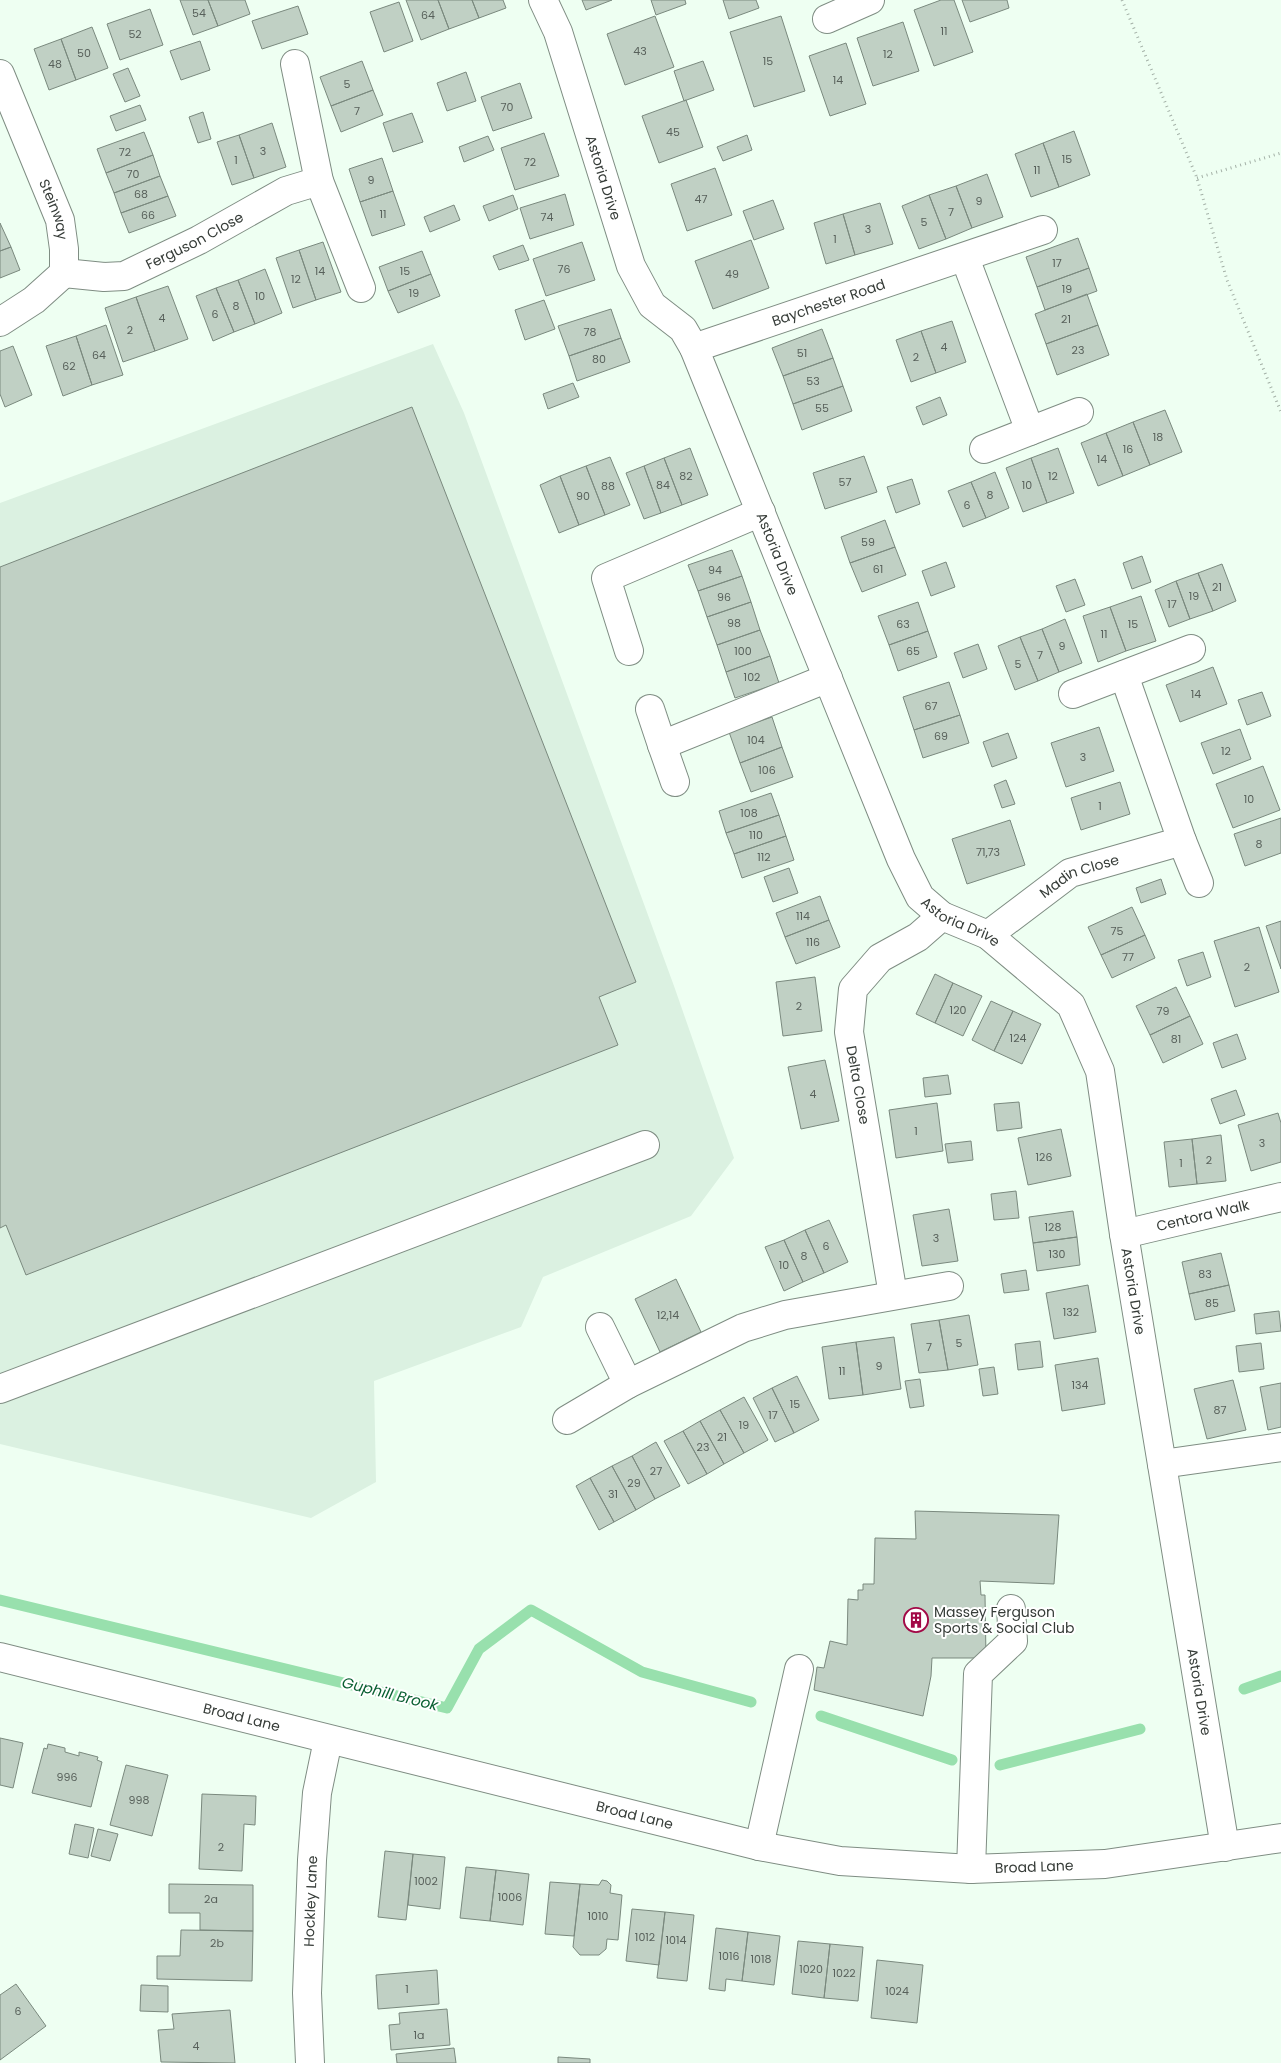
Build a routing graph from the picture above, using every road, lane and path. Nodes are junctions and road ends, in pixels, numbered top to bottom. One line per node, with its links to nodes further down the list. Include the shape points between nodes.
1 (543, 0): 15 (street, Astoria Drive, via 558,32 631,266 652,305 683,329)
2 (870, 0): 4 (street)
3 (1122, 0): 8 (path)
4 (827, 19)
5 (295, 64): 9 (street)
6 (0, 74): 12 (street, Steinway, via 60,220)
7 (1281, 153): 8 (path)
8 (1197, 178): 17 (path, via 1227,280)
9 (319, 181): 12 (street, Ferguson Close, via 286,191 124,276); 13 (street)
10 (1043, 230): 11 (street, Baychester Road)
11 (965, 258): 15 (street, Baychester Road); 18 (street)
12 (64, 273): 14 (street, via 34,300)
13 (361, 288)
14 (0, 322)
15 (694, 348): 20 (street, Astoria Drive)
16 (1079, 412): 18 (street)
17 (1281, 412)
18 (1030, 431): 19 (street)
19 (984, 449)
20 (761, 512): 22 (street, via 606,578); 24 (street, Astoria Drive)
21 (1191, 649): 23 (street)
22 (629, 651)
23 (1124, 675): 25 (street); 29 (street)
24 (828, 678): 27 (street); 31 (street, Astoria Drive, via 901,859 920,896)
25 (1074, 694)
26 (650, 709): 27 (street)
27 (662, 745): 28 (street)
28 (675, 782)
29 (1182, 841): 30 (street); 32 (street, Madin Close, via 1070,873)
30 (1199, 883)
31 (942, 916): 32 (street, Astoria Drive); 37 (street, Delta Close, via 918,937 880,958 853,989 849,1032)
32 (988, 935): 35 (street, Astoria Drive, via 1070,1005 1100,1071)
33 (645, 1145): 40 (street)
34 (1281, 1197): 35 (street, Centora Walk)
35 (1124, 1234): 43 (street, Astoria Drive)
36 (949, 1286): 37 (street)
37 (893, 1295): 39 (street, via 785,1315 743,1328)
38 (600, 1327): 39 (street)
39 (628, 1384): 41 (street)
40 (0, 1389)
41 (567, 1420)
42 (1281, 1448): 43 (street)
43 (1162, 1464): 50 (street, Astoria Drive)
44 (1011, 1609): 51 (street, via 1013,1641 978,1674)
45 (0, 1657): 47 (street, Broad Lane)
46 (799, 1669): 49 (street)
47 (328, 1740): 49 (street, Broad Lane); 52 (street, Hockley Lane, via 317,1793 312,1860 308,1993)
48 (1281, 1838): 50 (street, Broad Lane)
49 (759, 1846): 51 (street, Broad Lane, via 840,1861)
50 (1225, 1847): 51 (street, Broad Lane, via 1105,1864)
51 (971, 1869)
52 (310, 2063)

